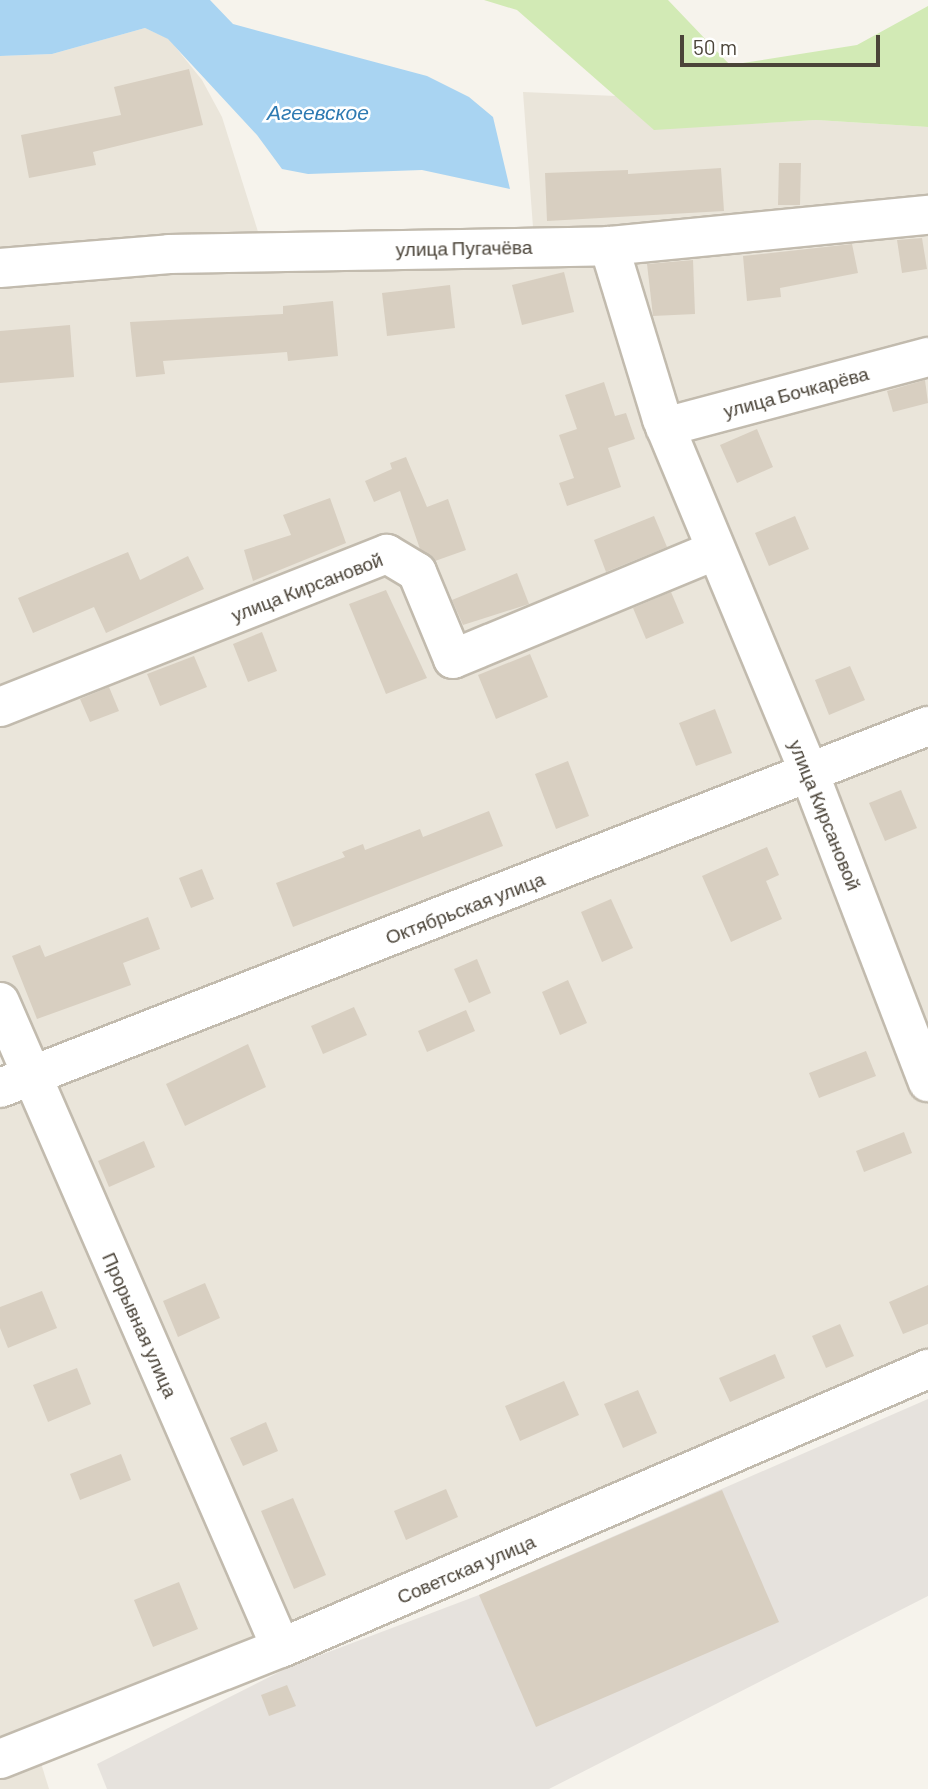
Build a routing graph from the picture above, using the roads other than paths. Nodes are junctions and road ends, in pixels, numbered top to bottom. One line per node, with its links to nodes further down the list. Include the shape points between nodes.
1 (928, 215): 2 (street, улица Пугачёва)
2 (608, 246): 3 (street, улица Пугачёва, via 169,254); 5 (street, улица Кирсановой)
3 (0, 268)
4 (928, 357): 5 (street, улица Бочкарёва)
5 (665, 427): 6 (street, улица Кирсановой)
6 (714, 551): 7 (street, улица Кирсановой, via 453,659 417,572 387,554); 9 (street, улица Кирсановой)
7 (0, 707)
8 (928, 726): 9 (street, Октябрьская улица)
9 (810, 775): 11 (street, Октябрьская улица); 12 (street, улица Кирсановой)
10 (0, 1002): 11 (street, Прорывная улица)
11 (15, 1082): 14 (street, Прорывная улица)
12 (928, 1082)
13 (928, 1369): 14 (street, Советская улица)
14 (281, 1648): 15 (street, Советская улица)
15 (0, 1759)

